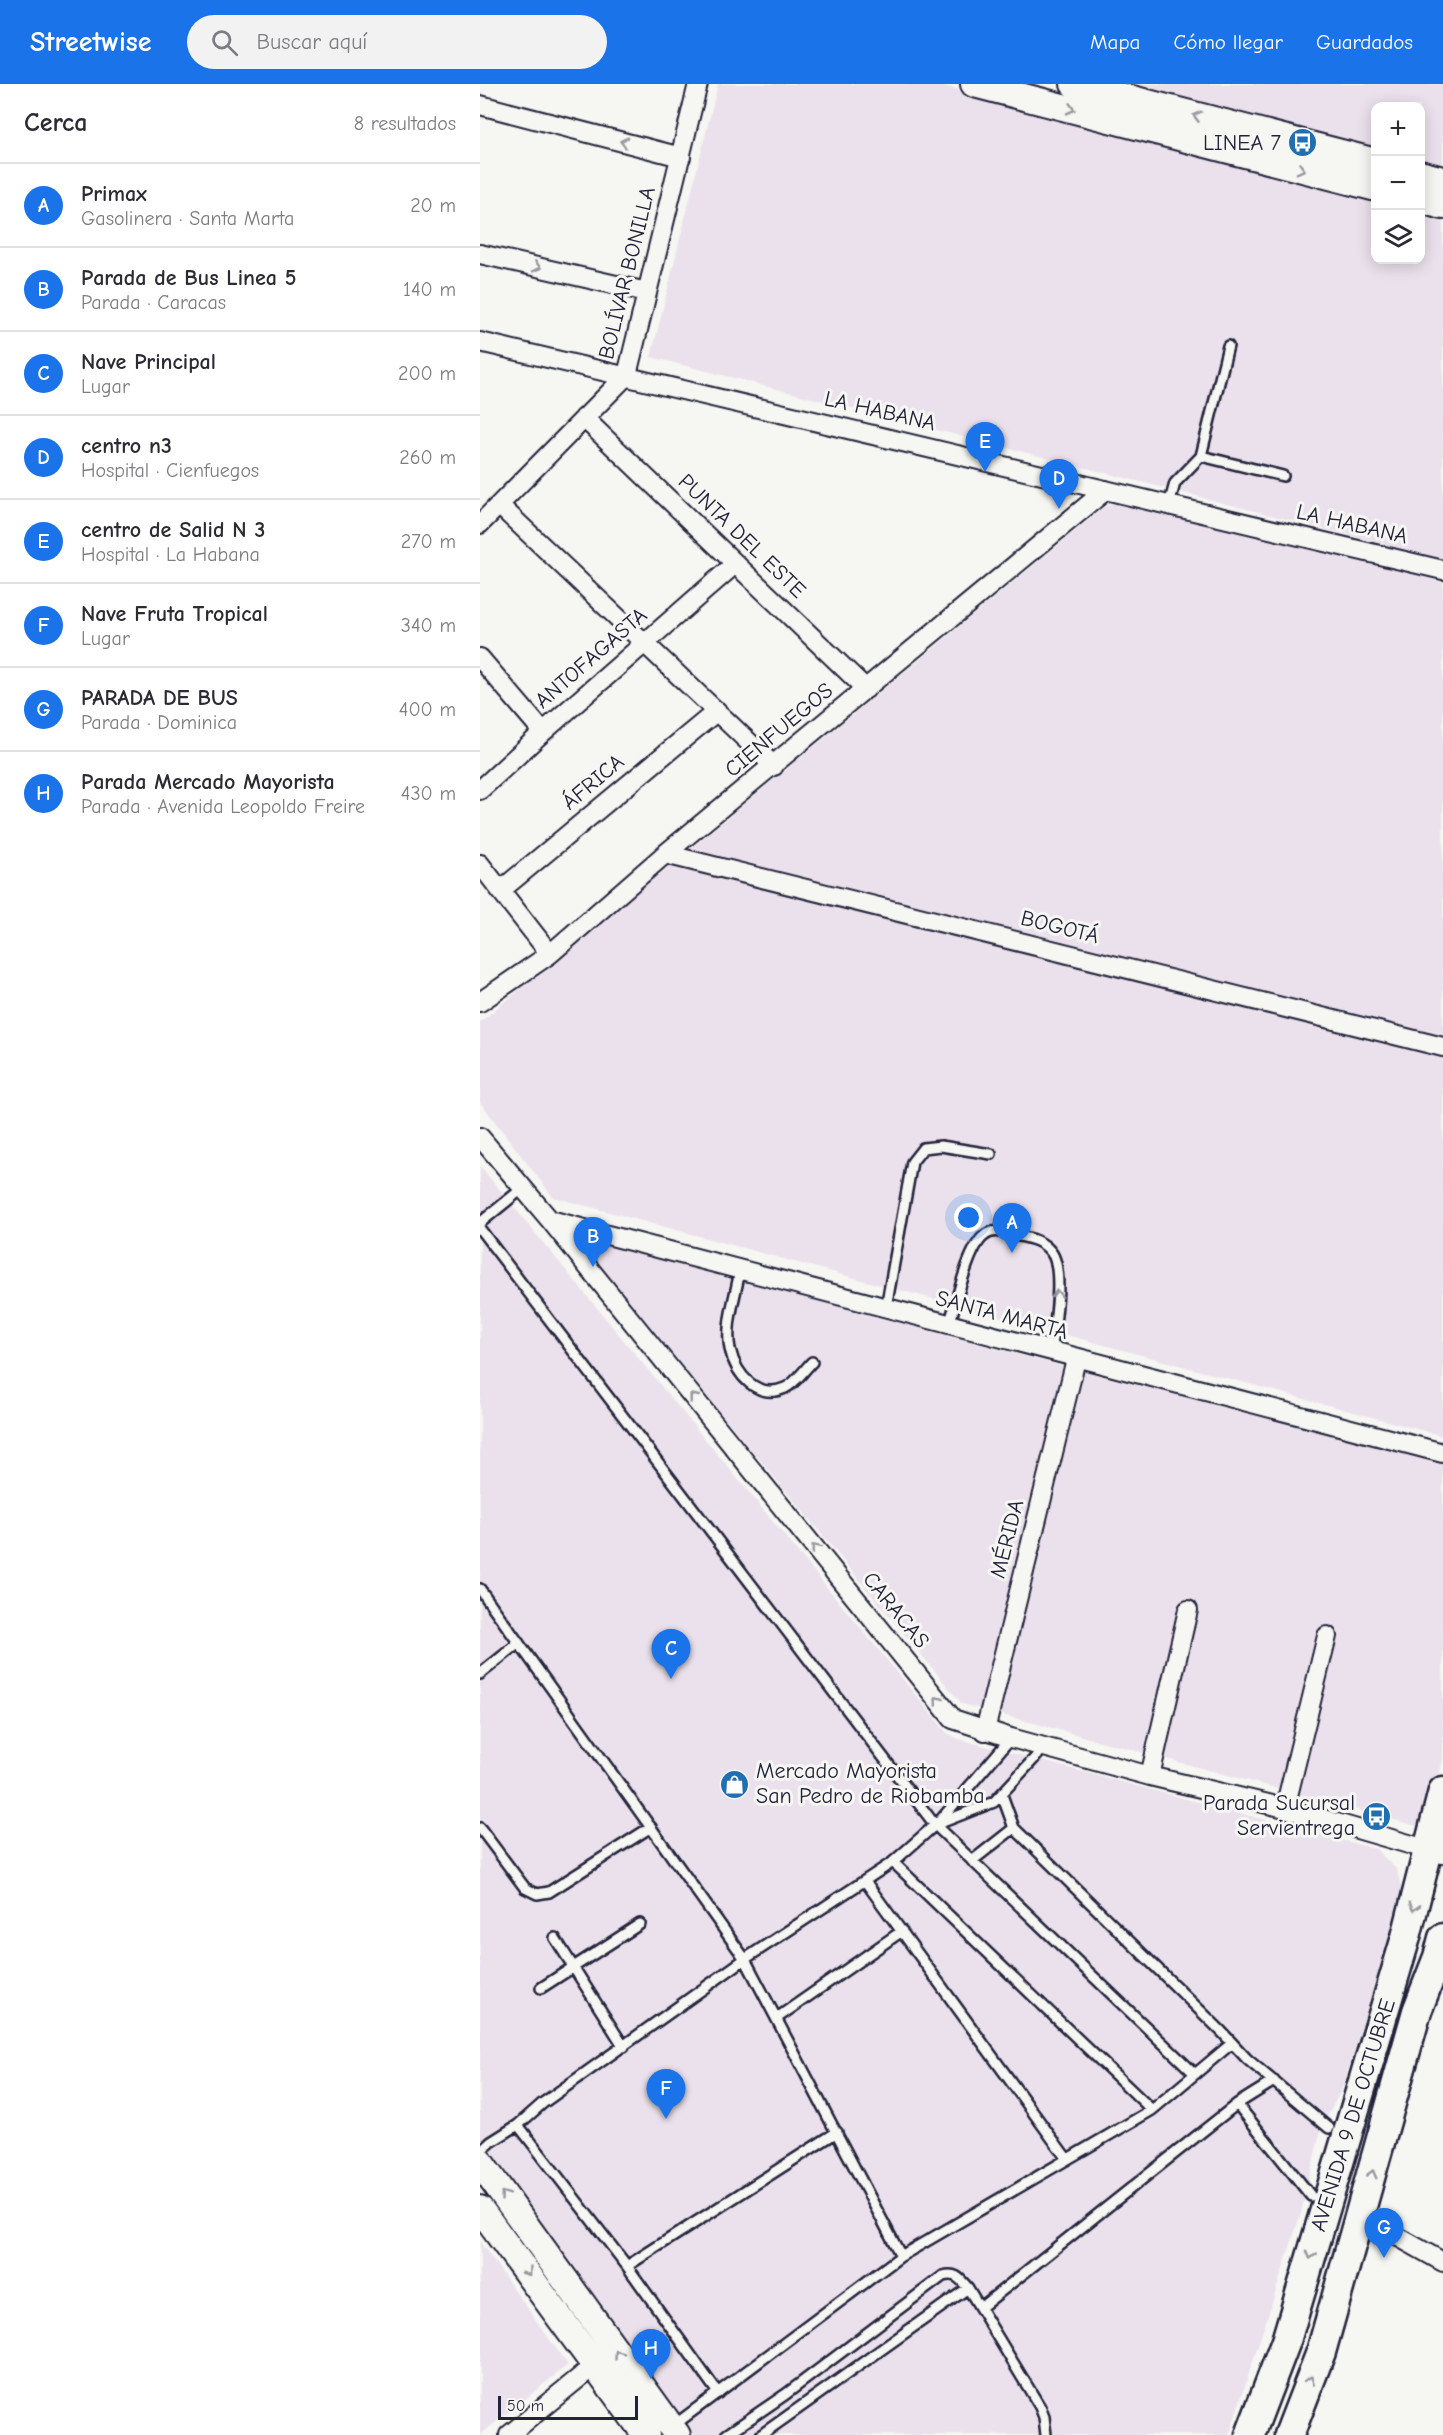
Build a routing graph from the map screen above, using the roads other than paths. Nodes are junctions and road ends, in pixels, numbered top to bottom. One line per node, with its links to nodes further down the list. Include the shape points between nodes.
1 (698, 84): 5 (street, BOLÍVAR BONILLA)
2 (974, 84): 9 (street, one-way to 9)
3 (1074, 84): 6 (street, one-way to 3)
4 (480, 105): 5 (street, one-way to 4)
5 (681, 157): 13 (street, BOLÍVAR BONILLA)
6 (1371, 161)
7 (1425, 175): 8 (street)
8 (1443, 180)
9 (1371, 187)
10 (1425, 201): 11 (street)
11 (1443, 206)
12 (480, 254): 13 (street, one-way to 13)
13 (647, 292): 16 (street, BOLÍVAR BONILLA)
14 (480, 342): 16 (street, LA HABANA)
15 (1228, 346): 18 (lane)
16 (627, 375): 17 (street, BOLÍVAR BONILLA); 20 (street, LA HABANA)
17 (584, 418): 21 (street, BOLÍVAR BONILLA); 24 (street, PUNTA DEL ESTE)
18 (1201, 456): 19 (lane); 22 (lane, via 1175,483)
19 (1283, 476)
20 (1106, 490): 22 (street, LA HABANA); 28 (street, CIENFUEGOS)
21 (499, 505): 23 (street, BOLÍVAR BONILLA); 26 (street)
22 (1169, 505): 25 (street, LA HABANA)
23 (480, 524)
24 (735, 564): 26 (street, ANTOFAGASTA); 28 (street, PUNTA DEL ESTE)
25 (1443, 570)
26 (644, 643): 29 (street); 30 (street, ANTOFAGASTA)
27 (480, 658): 30 (street)
28 (866, 689): 31 (street, CIENFUEGOS)
29 (717, 711): 31 (street); 35 (street, ÁFRICA)
30 (543, 732): 32 (street, ANTOFAGASTA)
31 (774, 766): 33 (street, CIENFUEGOS)
32 (480, 790)
33 (665, 854): 36 (street, CIENFUEGOS); 38 (street, BOGOTÁ)
34 (482, 873): 35 (street)
35 (501, 890): 36 (street)
36 (550, 954): 37 (street, CIENFUEGOS)
37 (480, 1002)
38 (1443, 1047)
39 (480, 1137): 41 (street, CARACAS)
40 (991, 1154): 46 (lane, via 941,1146 923,1148 912,1162)
41 (523, 1188): 42 (street, CARACAS); 43 (lane)
42 (550, 1220): 45 (street, SANTA MARTA); 57 (street, CARACAS, one-way to 42, via 953,1719)
43 (480, 1223)
44 (480, 1229): 64 (lane)
45 (740, 1270): 46 (street, SANTA MARTA); 50 (lane, via 729,1327 730,1348 739,1373 754,1388 770,1392 788,1388)
46 (886, 1308): 47 (street, SANTA MARTA)
47 (949, 1325): 48 (street, SANTA MARTA); 48 (lane, one-way to 47, via 1058,1312 1057,1274 1053,1254 1039,1240 996,1231 985,1235 974,1248)
48 (1051, 1352): 49 (street, SANTA MARTA)
49 (1076, 1359): 51 (street, SANTA MARTA); 57 (street, MÉRIDA)
50 (812, 1362)
51 (1443, 1453)
52 (480, 1589): 55 (lane)
53 (1188, 1610): 60 (street)
54 (1327, 1636): 63 (street)
55 (519, 1644): 56 (lane); 65 (lane)
56 (480, 1674)
57 (985, 1731): 58 (street, CARACAS)
58 (1011, 1738): 59 (street, CARACAS); 64 (lane)
59 (1045, 1748): 60 (street, CARACAS); 62 (lane)
60 (1150, 1776): 63 (street, CARACAS)
61 (1443, 1791): 68 (main road, AVENIDA 9 DE OCTUBRE)
62 (1002, 1796): 64 (lane); 67 (lane)
63 (1284, 1808): 68 (street, CARACAS)
64 (935, 1826): 69 (lane); 70 (lane)
65 (651, 1827): 66 (lane, via 549,1892 537,1894 525,1888); 76 (lane)
66 (480, 1828)
67 (1014, 1828): 69 (lane); 82 (lane)
68 (1436, 1852): 110 (main road, AVENIDA 9 DE OCTUBRE, one-way to 110, via 1406,1937 1286,2341)
69 (972, 1861): 84 (lane)
70 (893, 1862): 71 (lane); 87 (lane)
71 (865, 1881): 73 (lane); 76 (lane)
72 (640, 1924): 77 (lane)
73 (902, 1931): 81 (lane); 92 (lane)
74 (555, 1938): 77 (lane)
75 (1443, 1938): 80 (main road, AVENIDA 9 DE OCTUBRE)
76 (745, 1959): 81 (lane); 83 (lane)
77 (574, 1966): 79 (lane); 83 (lane)
78 (1443, 1980): 80 (main road)
79 (541, 1988)
80 (1418, 2011): 96 (main road, AVENIDA 9 DE OCTUBRE, one-way to 80)
81 (777, 2018): 90 (lane)
82 (1231, 2044): 84 (lane); 85 (lane)
83 (624, 2047): 88 (lane)
84 (1194, 2073): 87 (lane)
85 (1274, 2081): 86 (lane); 89 (lane)
86 (1238, 2104): 94 (lane); 101 (lane)
87 (1152, 2110): 92 (lane)
88 (518, 2125): 91 (lane); 99 (lane)
89 (1329, 2128)
90 (837, 2132): 97 (lane); 99 (lane)
91 (480, 2152)
92 (1067, 2158): 97 (lane)
93 (480, 2162): 104 (street, one-way to 93)
94 (1311, 2196)
95 (480, 2208): 102 (street, one-way to 102)
96 (1361, 2216): 98 (street); 111 (main road, AVENIDA 9 DE OCTUBRE, one-way to 96, via 1321,2352)
97 (901, 2256): 103 (lane)
98 (1443, 2262)
99 (627, 2266): 103 (lane)
100 (968, 2288): 101 (lane); 107 (lane, via 957,2275 943,2276); 108 (lane)
101 (980, 2308): 109 (lane, via 1040,2407)
102 (596, 2364): 105 (street); 106 (street)
103 (718, 2393): 104 (lane)
104 (674, 2431)
105 (509, 2435)
106 (646, 2435)
107 (726, 2435)
108 (761, 2435)
109 (1046, 2435)
110 (1250, 2435)
111 (1289, 2435)

